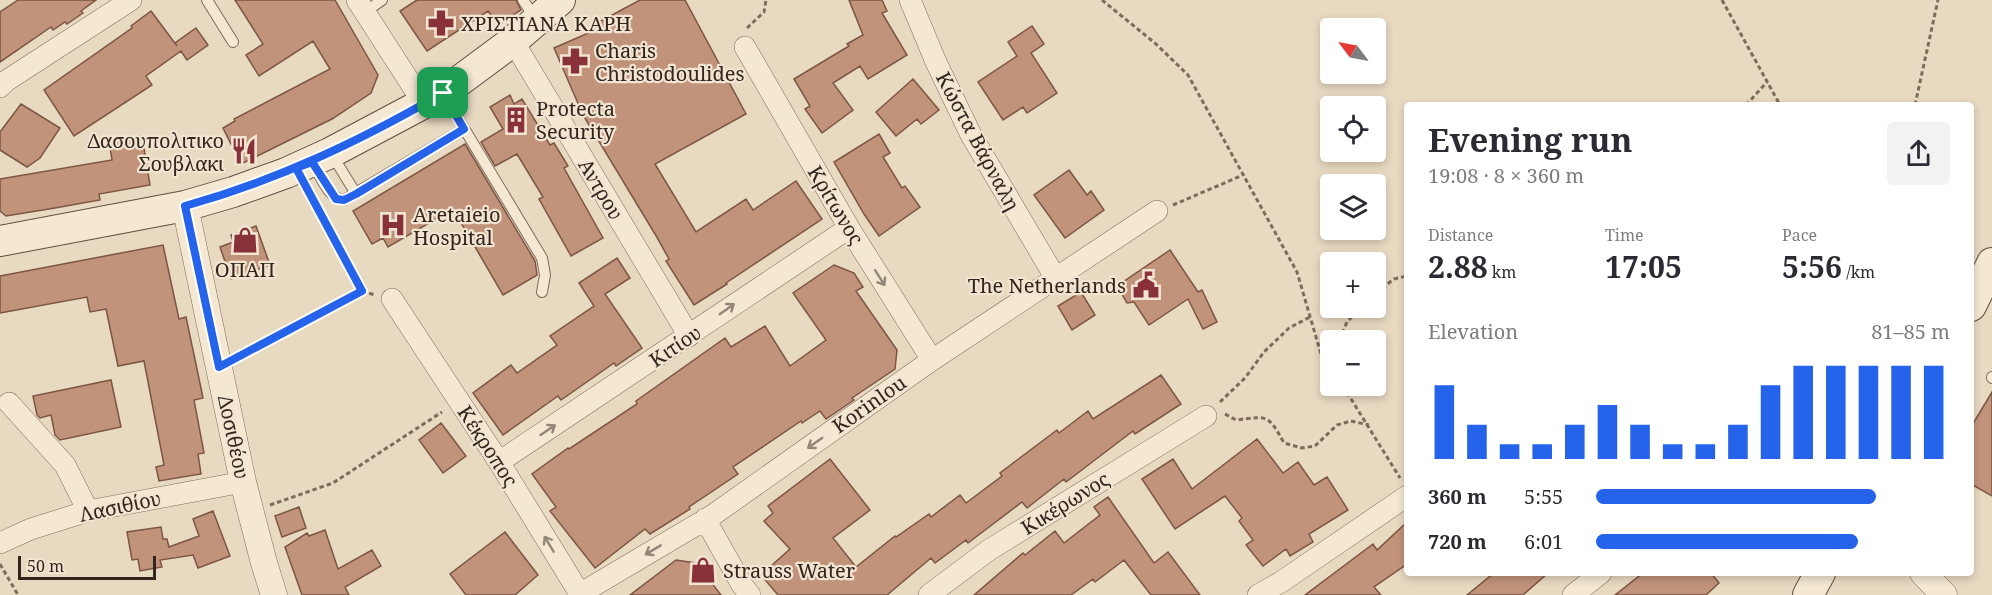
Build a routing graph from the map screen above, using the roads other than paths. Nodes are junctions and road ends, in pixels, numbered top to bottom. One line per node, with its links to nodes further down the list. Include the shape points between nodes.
1 (131, 0): 9 (street)
2 (207, 0): 7 (lane)
3 (910, 0): 19 (street, Κώστα Βάρναλη, via 971,135)
4 (368, 4): 10 (street)
5 (539, 7): 6 (main road)
6 (513, 41): 10 (main road); 23 (street, Αντρου)
7 (233, 42)
8 (745, 47): 16 (street, Κρίτωνος)
9 (0, 87)
10 (434, 99): 11 (lane); 12 (main road)
11 (464, 129): 13 (lane); 20 (lane, via 542,258)
12 (313, 161): 13 (lane); 13 (lane, via 336,199); 14 (main road)
13 (356, 194)
14 (185, 206): 17 (main road); 28 (street, Δοσιθέου)
15 (1157, 211): 19 (street, Korinlou)
16 (849, 228): 23 (street, Κιτίου, one-way to 16); 24 (street, Κρίτωνος, one-way to 24)
17 (0, 241)
18 (1992, 263): 22 (main road)
19 (1055, 277): 24 (street, Korinlou)
20 (542, 292)
21 (392, 299): 27 (street, Κέκροπος)
22 (1974, 300)
23 (689, 336): 27 (street, Κιτίου, one-way to 23)
24 (932, 360): 31 (street, Korinlou, one-way to 31)
25 (9, 403): 30 (street, via 65,465)
26 (1206, 416): 39 (street, Κικέρωνος, via 989,550)
27 (499, 462): 37 (street, Κέκροπος, one-way to 27)
28 (243, 482): 30 (street, Λασιθίου); 36 (street, Δοσιθέου)
29 (1404, 488): 35 (street)
30 (88, 511): 32 (street, Λασιθίου)
31 (705, 519): 37 (street, Korinlou, one-way to 37); 38 (street)
32 (0, 543)
33 (1597, 576): 41 (street)
34 (1926, 576): 42 (street)
35 (1286, 588): 40 (street)
36 (274, 595)
37 (579, 595)
38 (750, 595)
39 (929, 595)
40 (1258, 595)
41 (1573, 595)
42 (1944, 595)

